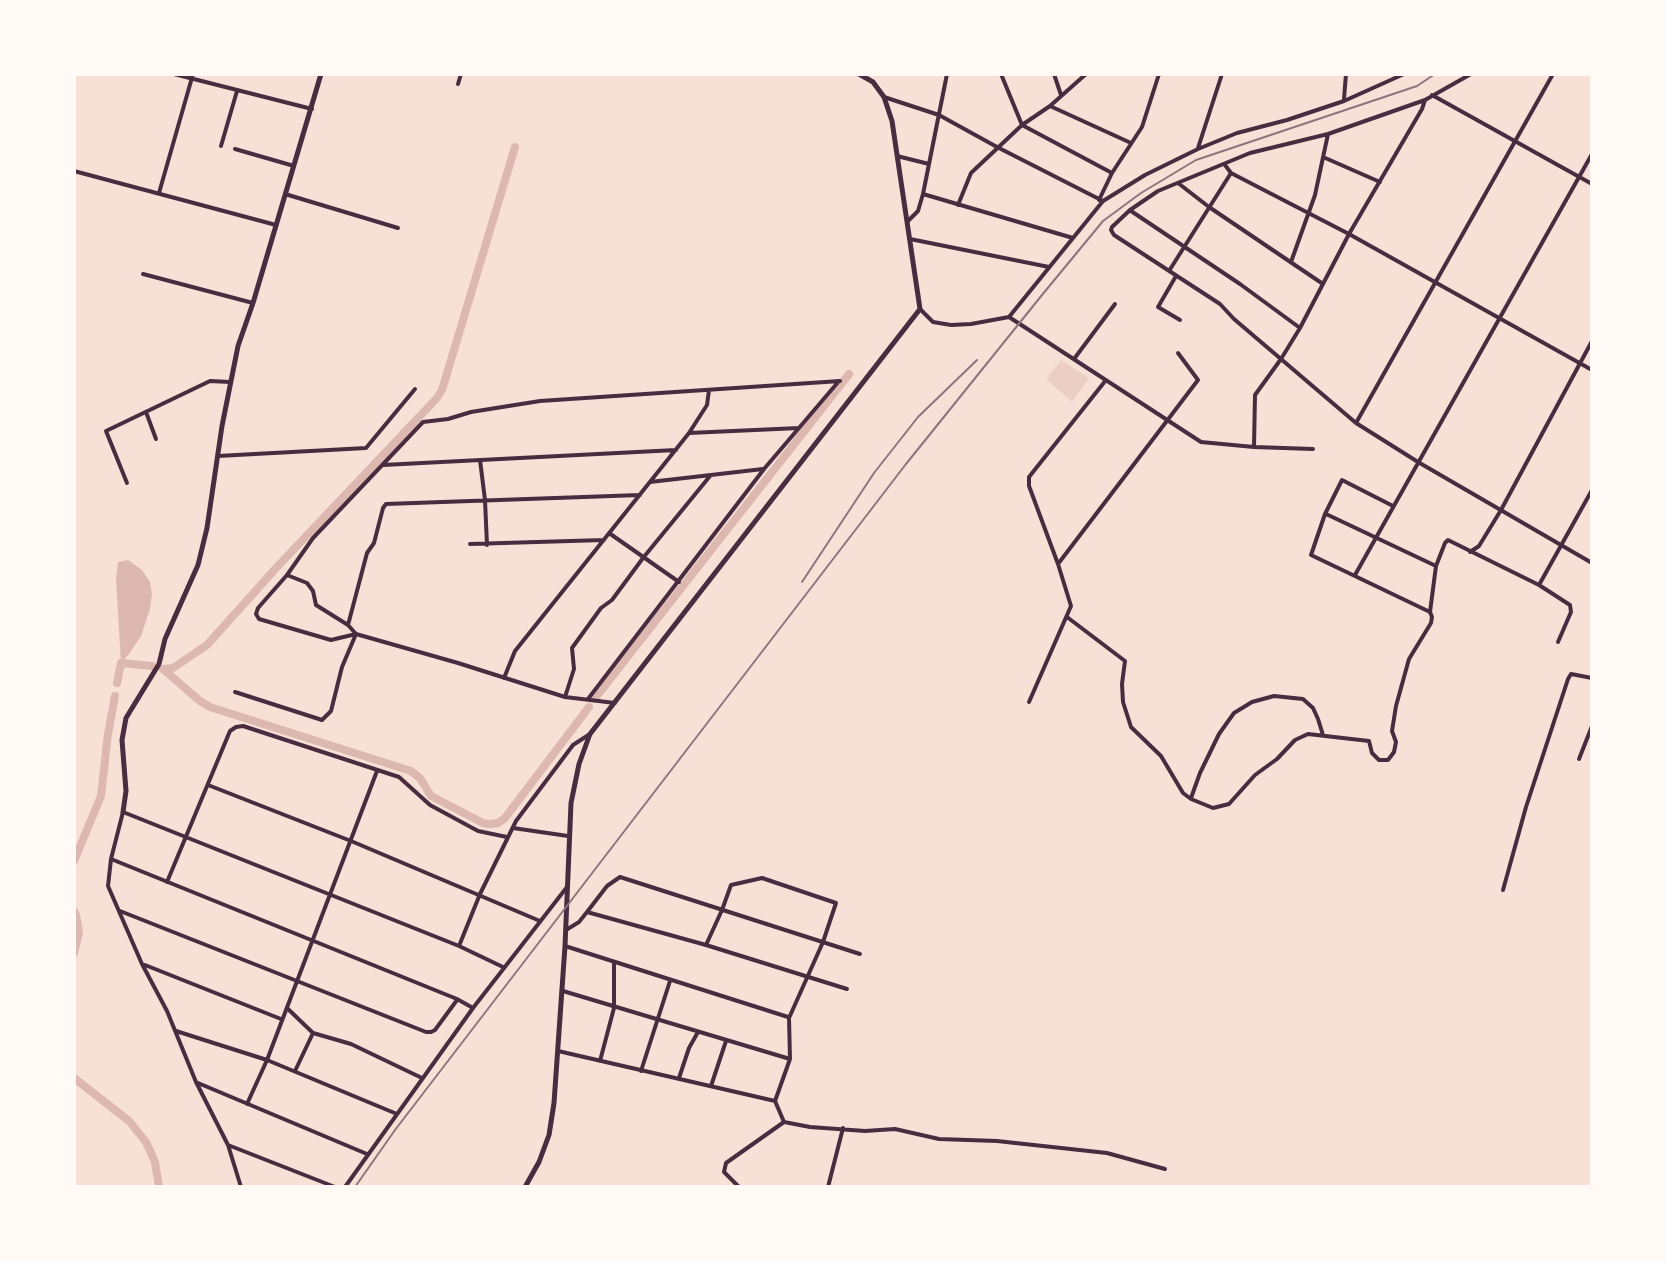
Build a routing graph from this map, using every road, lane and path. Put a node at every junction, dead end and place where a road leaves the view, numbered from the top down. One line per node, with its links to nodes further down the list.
1 (174, 74): 15 (street)
2 (321, 74): 24 (street)
3 (461, 74): 16 (street)
4 (859, 74): 20 (street)
5 (947, 74): 25 (street)
6 (1001, 74): 26 (street)
7 (1054, 74): 18 (street)
8 (1086, 74): 18 (street)
9 (1159, 74): 29 (street)
10 (1222, 74): 33 (street)
11 (1346, 74): 22 (street)
12 (1404, 74): 22 (street)
13 (1471, 74): 19 (street)
14 (1553, 74): 28 (street)
15 (193, 76): 17 (street); 47 (street)
16 (458, 84)
17 (237, 91): 24 (street); 30 (street)
18 (1061, 95): 23 (street)
19 (1432, 95): 21 (street); 28 (street)
20 (884, 97): 25 (street); 35 (street)
21 (1425, 100): 27 (street); 44 (street)
22 (1344, 101): 33 (street)
23 (1050, 106): 26 (street); 29 (street)
24 (312, 109): 39 (street)
25 (939, 115): 31 (street); 37 (street)
26 (1022, 125): 31 (street); 41 (street)
27 (1328, 134): 36 (street); 38 (street)
28 (1515, 141): 43 (street); 67 (street)
29 (1131, 143): 41 (street)
30 (221, 146)
31 (997, 147): 50 (street); 51 (street)
32 (235, 149): 39 (street)
33 (1198, 149): 50 (street)
34 (1592, 154): 43 (street)
35 (897, 156): 37 (street); 55 (street)
36 (1322, 157): 44 (street); 54 (street)
37 (929, 164): 49 (street)
38 (1224, 164): 42 (street); 45 (street)
39 (294, 166): 48 (street)
40 (74, 171): 47 (street)
41 (1112, 173): 50 (street)
42 (1231, 173): 52 (street); 54 (street)
43 (1579, 177): 46 (street); 73 (street)
44 (1380, 182): 58 (street)
45 (1178, 183): 52 (street); 53 (street)
46 (1592, 184)
47 (159, 193): 56 (street)
48 (285, 194): 56 (street); 57 (street)
49 (923, 194): 51 (street); 55 (street)
50 (1101, 200): 59 (street)
51 (958, 205): 59 (street)
52 (1209, 207): 61 (street); 62 (street)
53 (1130, 210): 61 (street); 64 (street)
54 (1309, 214): 58 (street); 62 (street)
55 (907, 222): 60 (street)
56 (276, 225): 69 (street)
57 (398, 228)
58 (1349, 234): 67 (street); 68 (street)
59 (1073, 238): 63 (street)
60 (910, 239): 63 (street); 71 (street)
61 (1184, 247): 64 (street); 75 (street)
62 (1291, 262): 68 (street)
63 (1049, 267): 72 (street)
64 (1169, 271): 66 (street)
65 (143, 274): 69 (street)
66 (1176, 276): 74 (street); 79 (street)
67 (1436, 282): 73 (street); 88 (street)
68 (1323, 284): 75 (street)
69 (253, 303): 83 (street)
70 (1115, 304): 78 (street)
71 (920, 309): 72 (street); 135 (street)
72 (1009, 317): 78 (street)
73 (1500, 318): 80 (street); 97 (street)
74 (1180, 320)
75 (1300, 328): 79 (street)
76 (1592, 341): 80 (street)
77 (1178, 353): 87 (street)
78 (1074, 359): 82 (street)
79 (1281, 359): 88 (street); 92 (street)
80 (1580, 363): 81 (street); 107 (street)
81 (1592, 370)
82 (1106, 380): 87 (street); 118 (street)
83 (230, 382): 86 (street); 95 (street)
84 (415, 389): 95 (street)
85 (709, 390): 89 (street); 90 (street); 98 (street)
86 (146, 412): 91 (street); 102 (street)
87 (1168, 419): 92 (street); 118 (street)
88 (1356, 423): 97 (street)
89 (799, 428): 90 (street); 99 (street)
90 (689, 433): 94 (street)
91 (156, 439)
92 (1254, 447): 93 (street)
93 (1313, 449)
94 (676, 450): 96 (street); 101 (street)
95 (218, 456): 143 (street)
96 (480, 460): 98 (street); 105 (street)
97 (1418, 462): 106 (street); 107 (street)
98 (383, 465): 120 (street)
99 (764, 469): 100 (street); 122 (street)
100 (710, 476): 101 (street); 116 (street)
101 (650, 482): 104 (street)
102 (127, 483)
103 (1592, 490): 113 (street)
104 (640, 495): 105 (street); 109 (street)
105 (485, 500): 114 (street); 126 (street)
106 (1393, 507): 108 (street); 110 (street)
107 (1501, 510): 113 (street); 115 (street)
108 (1325, 514): 110 (street); 121 (street)
109 (609, 533): 111 (street); 116 (street)
110 (1376, 538): 119 (street); 121 (street)
111 (604, 540): 114 (street); 130 (street)
112 (470, 544): 114 (street)
113 (1562, 544): 117 (street); 123 (street)
114 (487, 545)
115 (1470, 552): 119 (street); 123 (street)
116 (643, 558): 122 (street); 132 (street)
117 (1592, 563)
118 (1058, 564): 125 (street)
119 (1436, 566): 124 (street)
120 (287, 575): 126 (street); 127 (street)
121 (1355, 575): 124 (street)
122 (679, 582): 133 (street)
123 (1539, 585): 128 (street)
124 (1430, 612): 138 (street)
125 (1067, 617): 134 (street); 142 (street)
126 (348, 625): 127 (street)
127 (356, 634): 130 (street); 131 (street)
128 (1558, 642)
129 (1592, 677): 152 (street)
130 (504, 678): 132 (street)
131 (235, 692)
132 (565, 697): 133 (street)
133 (588, 699): 135 (street)
134 (1029, 702)
135 (615, 703): 137 (street)
136 (1592, 726): 139 (street)
137 (590, 734): 144 (street); 145 (street)
138 (1323, 735): 142 (street); 142 (street)
139 (1579, 759)
140 (377, 771): 141 (street); 146 (street); 148 (street)
141 (208, 785): 147 (street); 148 (street)
142 (1191, 799)
143 (123, 812): 147 (street); 149 (street)
144 (513, 828): 145 (street); 146 (street)
145 (568, 836): 151 (street)
146 (507, 837): 154 (street)
147 (186, 838): 150 (street); 153 (street)
148 (351, 841): 153 (street); 154 (street)
149 (111, 859): 150 (street); 155 (street)
150 (167, 882): 160 (street)
151 (567, 887): 158 (street); 159 (street)
152 (1503, 890)
153 (330, 894): 160 (street); 163 (street)
154 (480, 894): 158 (street); 163 (street)
155 (118, 910): 167 (street); 171 (street)
156 (722, 910): 157 (street); 161 (street); 161 (street); 162 (street)
157 (587, 912): 159 (street); 162 (street)
158 (540, 921): 168 (street)
159 (566, 930): 164 (street)
160 (313, 940): 171 (street); 174 (street)
161 (823, 942): 165 (street); 169 (street)
162 (706, 945): 169 (street)
163 (459, 946): 168 (street)
164 (565, 946): 166 (street); 173 (street)
165 (860, 954)
166 (614, 962): 170 (street); 177 (street)
167 (142, 964): 179 (street); 181 (street)
168 (503, 967): 176 (street)
169 (809, 977): 172 (street); 178 (street)
170 (671, 980): 178 (street); 180 (street)
171 (297, 982): 174 (street); 175 (street)
172 (847, 989)
173 (562, 991): 177 (street); 185 (street)
174 (457, 999): 176 (street)
175 (287, 1008): 179 (street); 183 (street)
176 (473, 1008): 191 (street)
177 (614, 1008): 180 (street); 188 (street)
178 (789, 1018): 186 (street)
179 (282, 1020): 187 (street)
180 (658, 1021): 182 (street); 189 (street)
181 (176, 1031): 187 (street); 193 (street)
182 (698, 1032): 184 (street); 192 (street)
183 (313, 1033): 190 (street); 191 (street)
184 (726, 1041): 186 (street); 194 (street)
185 (558, 1051): 188 (street); 206 (street)
186 (790, 1059): 195 (street)
187 (267, 1060): 190 (street); 196 (street)
188 (600, 1061): 189 (street)
189 (641, 1071): 192 (street)
190 (295, 1072): 197 (street)
191 (422, 1078): 197 (street)
192 (679, 1079): 194 (street)
193 (196, 1082): 196 (street); 200 (street)
194 (711, 1086): 195 (street)
195 (775, 1101): 198 (street)
196 (247, 1104): 201 (street)
197 (397, 1114): 201 (street)
198 (784, 1122): 199 (street); 207 (street)
199 (843, 1128): 202 (street); 208 (street)
200 (228, 1145): 203 (street); 204 (street)
201 (367, 1154): 205 (street)
202 (1165, 1169)
203 (241, 1187)
204 (335, 1187)
205 (345, 1187)
206 (525, 1187)
207 (739, 1187)
208 (828, 1187)

